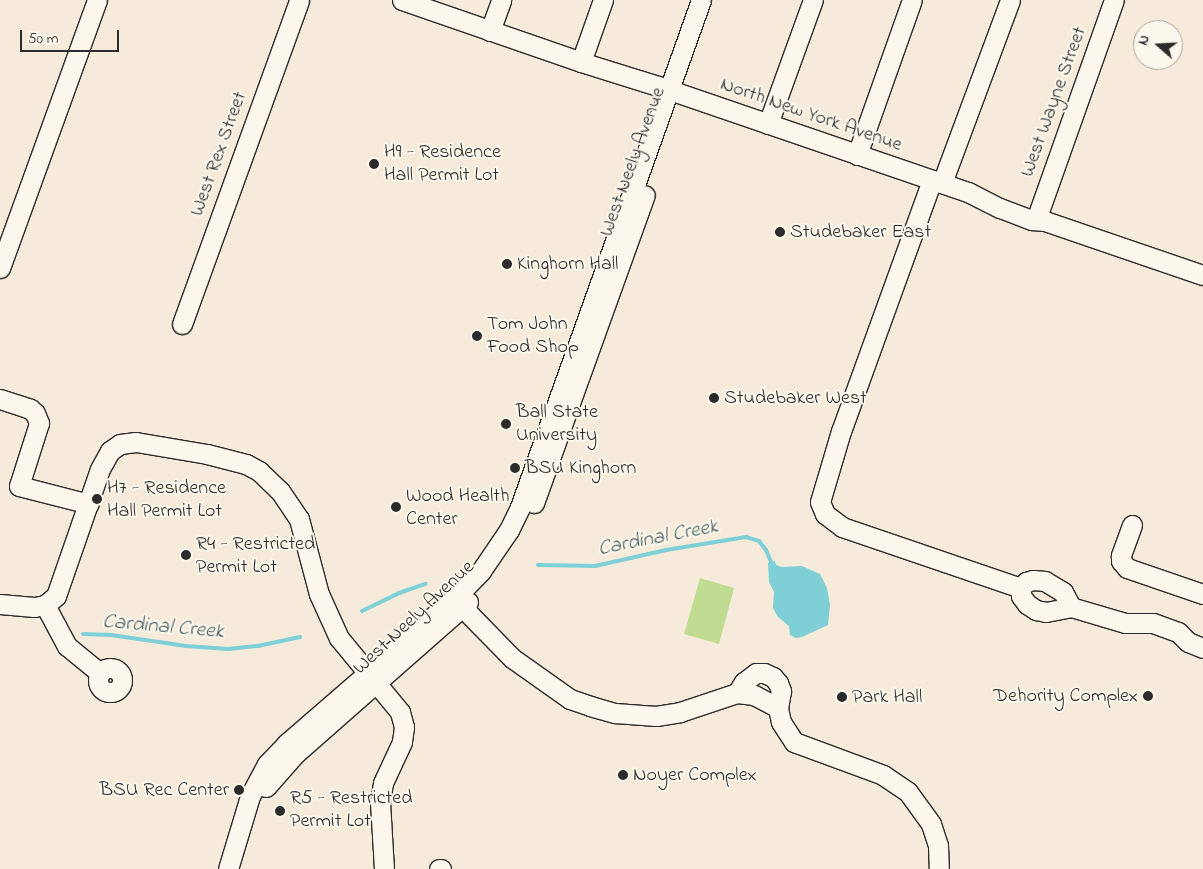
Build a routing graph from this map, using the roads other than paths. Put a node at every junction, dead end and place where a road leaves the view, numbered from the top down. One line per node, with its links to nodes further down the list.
1 (97, 0): 19 (street)
2 (299, 0): 21 (street, West Rex Street)
3 (402, 0): 12 (street, North New York Avenue)
4 (501, 0): 12 (street)
5 (603, 0): 13 (street)
6 (701, 0): 14 (street, West Neely Avenue)
7 (714, 0): 14 (street, West Neely Avenue)
8 (812, 0): 15 (street)
9 (912, 0): 16 (street)
10 (1010, 0): 17 (street)
11 (1114, 0): 18 (street, West Wayne Street)
12 (490, 31): 13 (street, North New York Avenue)
13 (580, 62): 14 (street, North New York Avenue)
14 (675, 92): 15 (street, North New York Avenue); 27 (street, West Neely Avenue)
15 (768, 124): 16 (street, North New York Avenue)
16 (857, 155): 17 (street, North New York Avenue)
17 (937, 182): 18 (street, North New York Avenue); 25 (street)
18 (1036, 220): 20 (street, North New York Avenue)
19 (0, 268)
20 (1203, 275)
21 (182, 324)
22 (0, 399): 23 (street)
23 (89, 504): 29 (street); 33 (street)
24 (1132, 526): 26 (street)
25 (1021, 588): 30 (street); 30 (street)
26 (1203, 594)
27 (459, 602): 33 (street, West Neely Avenue); 36 (street)
28 (0, 604): 29 (street)
29 (45, 605): 32 (street)
30 (1072, 607): 31 (street)
31 (1203, 648)
32 (100, 673)
33 (372, 678): 34 (street, West Neely Avenue); 35 (street)
34 (228, 869)
35 (384, 869)
36 (939, 869)

